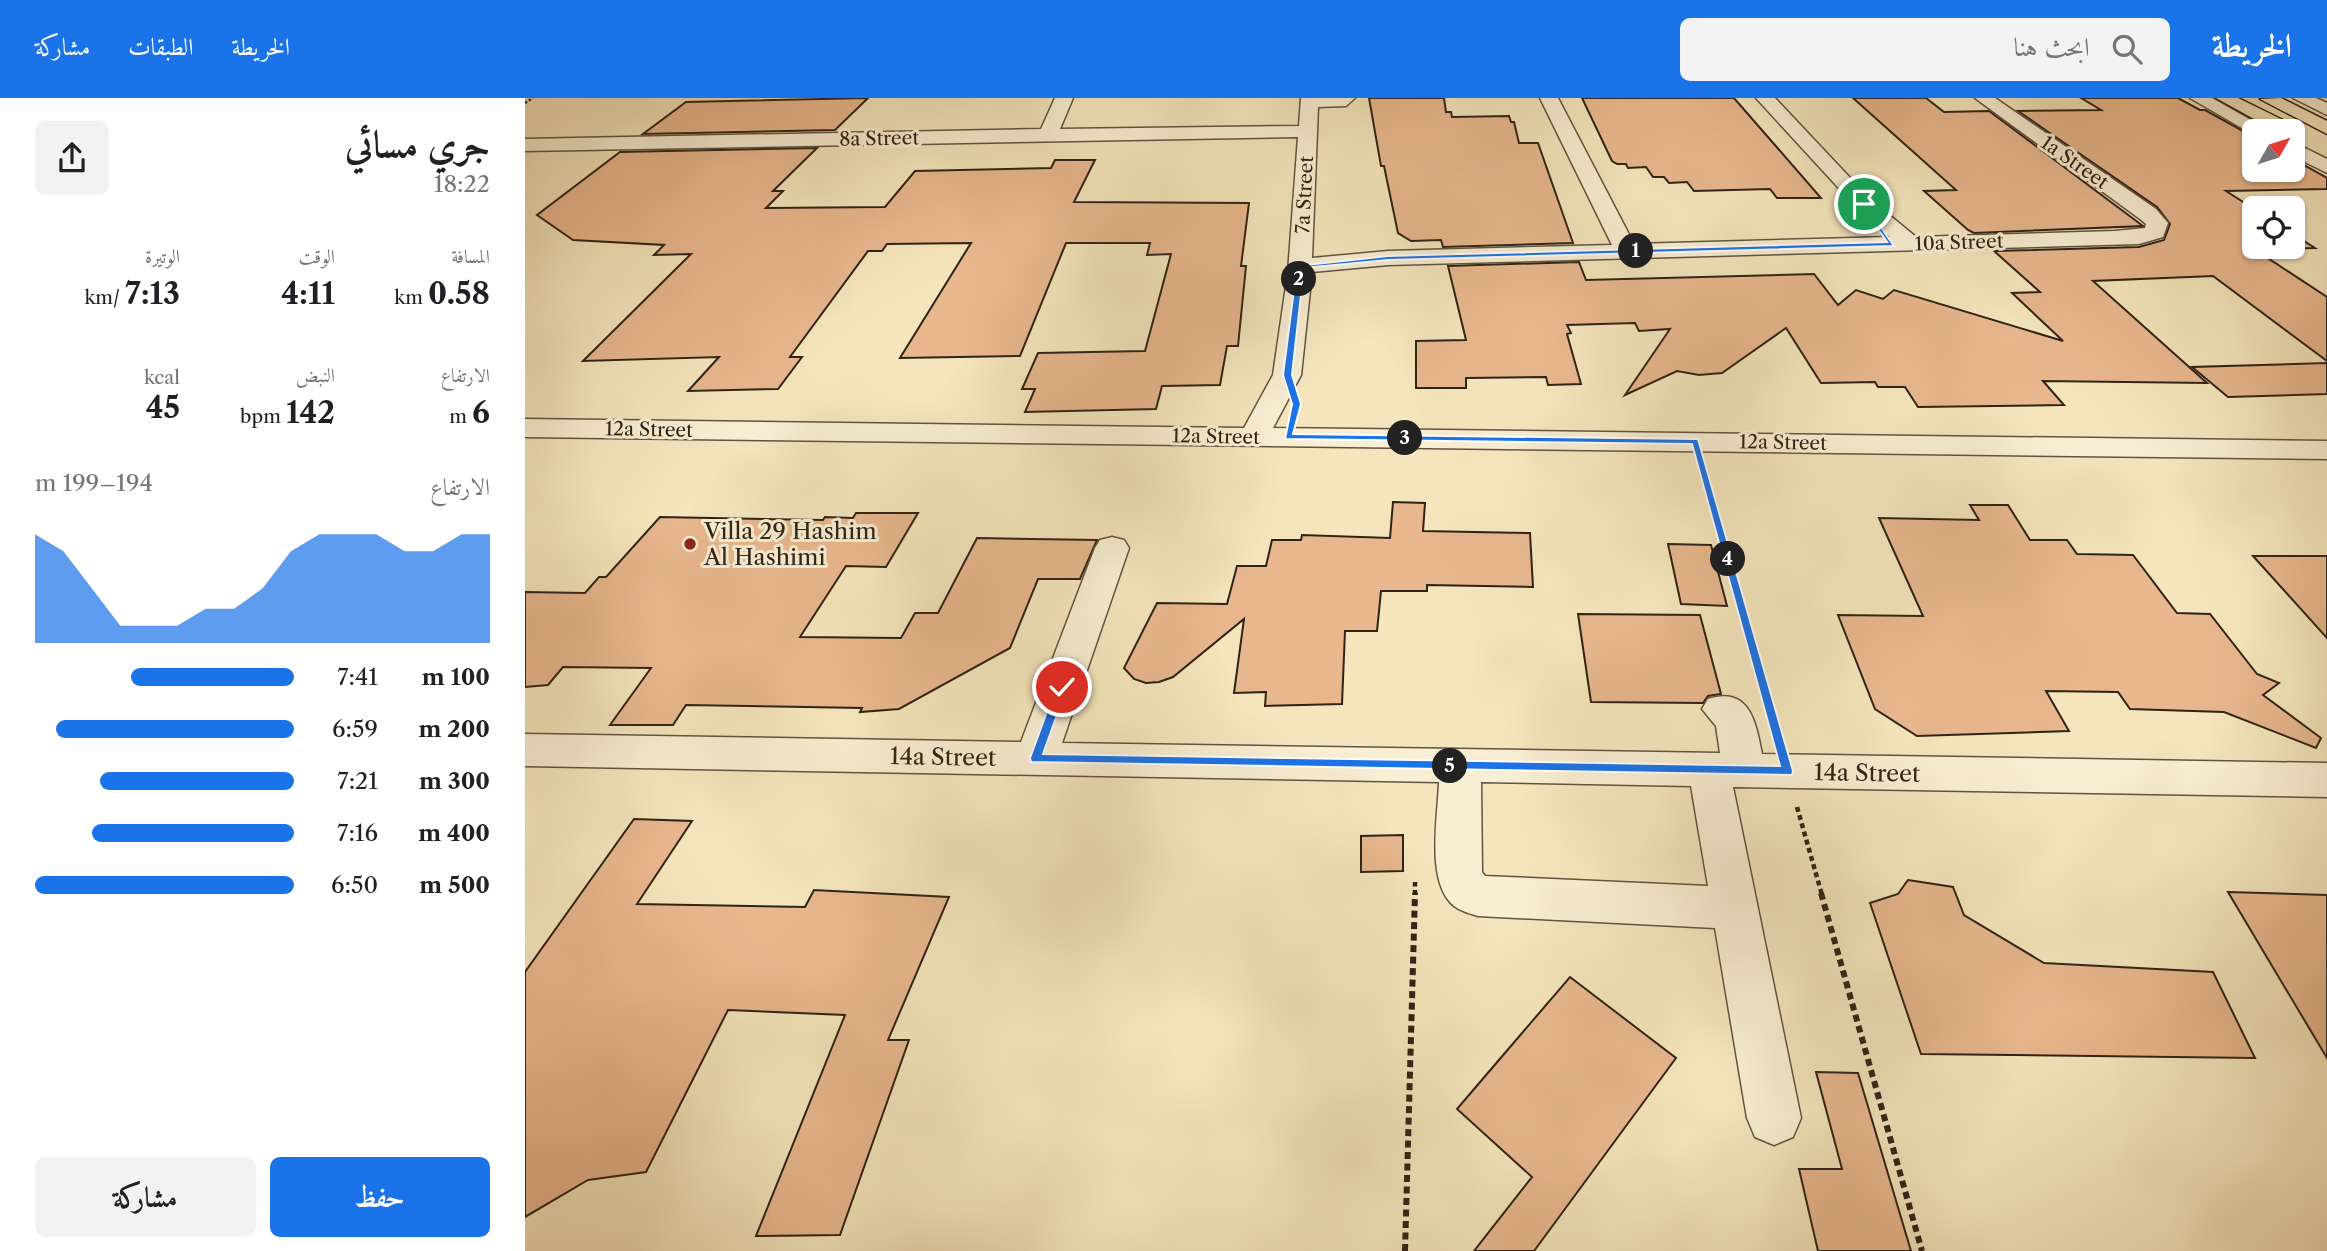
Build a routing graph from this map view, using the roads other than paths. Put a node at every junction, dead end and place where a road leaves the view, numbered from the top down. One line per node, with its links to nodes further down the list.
1 (1346, 98): 12 (street, 8a Street)
2 (1549, 98): 26 (street)
3 (1765, 98): 28 (street)
4 (1984, 98): 27 (street, 1a Street)
5 (2199, 98): 15 (street)
6 (2225, 98): 13 (main road)
7 (2267, 98): 16 (main road)
8 (2281, 98): 14 (main road)
9 (2302, 98): 11 (street)
10 (1060, 105): 17 (street); 18 (street)
11 (2327, 110)
12 (1309, 114): 18 (street, 8a Street); 31 (street, 7a Street)
13 (2266, 119)
14 (2327, 119)
15 (2242, 121)
16 (2327, 128)
17 (1027, 135): 18 (street, 8a Street); 19 (street, 8a Street)
18 (1048, 135)
19 (971, 136): 21 (street, 8a Street); 23 (street)
20 (2305, 139): 22 (main road)
21 (525, 145)
22 (2327, 150)
23 (1084, 153)
24 (2305, 155): 25 (street)
25 (2327, 167)
26 (1605, 213): 29 (street); 30 (street)
27 (2155, 232): 28 (street, 10a Street)
28 (1901, 244): 29 (street, 10a Street)
29 (1627, 251): 30 (street, 10a Street)
30 (1602, 252): 31 (street, 10a Street)
31 (1301, 259): 32 (street, 7a Street)
32 (1287, 375): 34 (street, 7a Street); 35 (street, 7a Street)
33 (525, 428): 34 (street, 12a Street)
34 (1254, 437): 35 (street, 12a Street)
35 (1288, 437): 36 (street, 12a Street)
36 (2327, 450)
37 (1112, 548): 40 (street)
38 (1722, 709): 42 (street)
39 (525, 750): 40 (street, 14a Street)
40 (1036, 758): 41 (street, 14a Street)
41 (1460, 766): 42 (street, 14a Street); 44 (street)
42 (1727, 770): 43 (street, 14a Street); 44 (street)
43 (2327, 780)
44 (1735, 908): 45 (street)
45 (1775, 1118)

